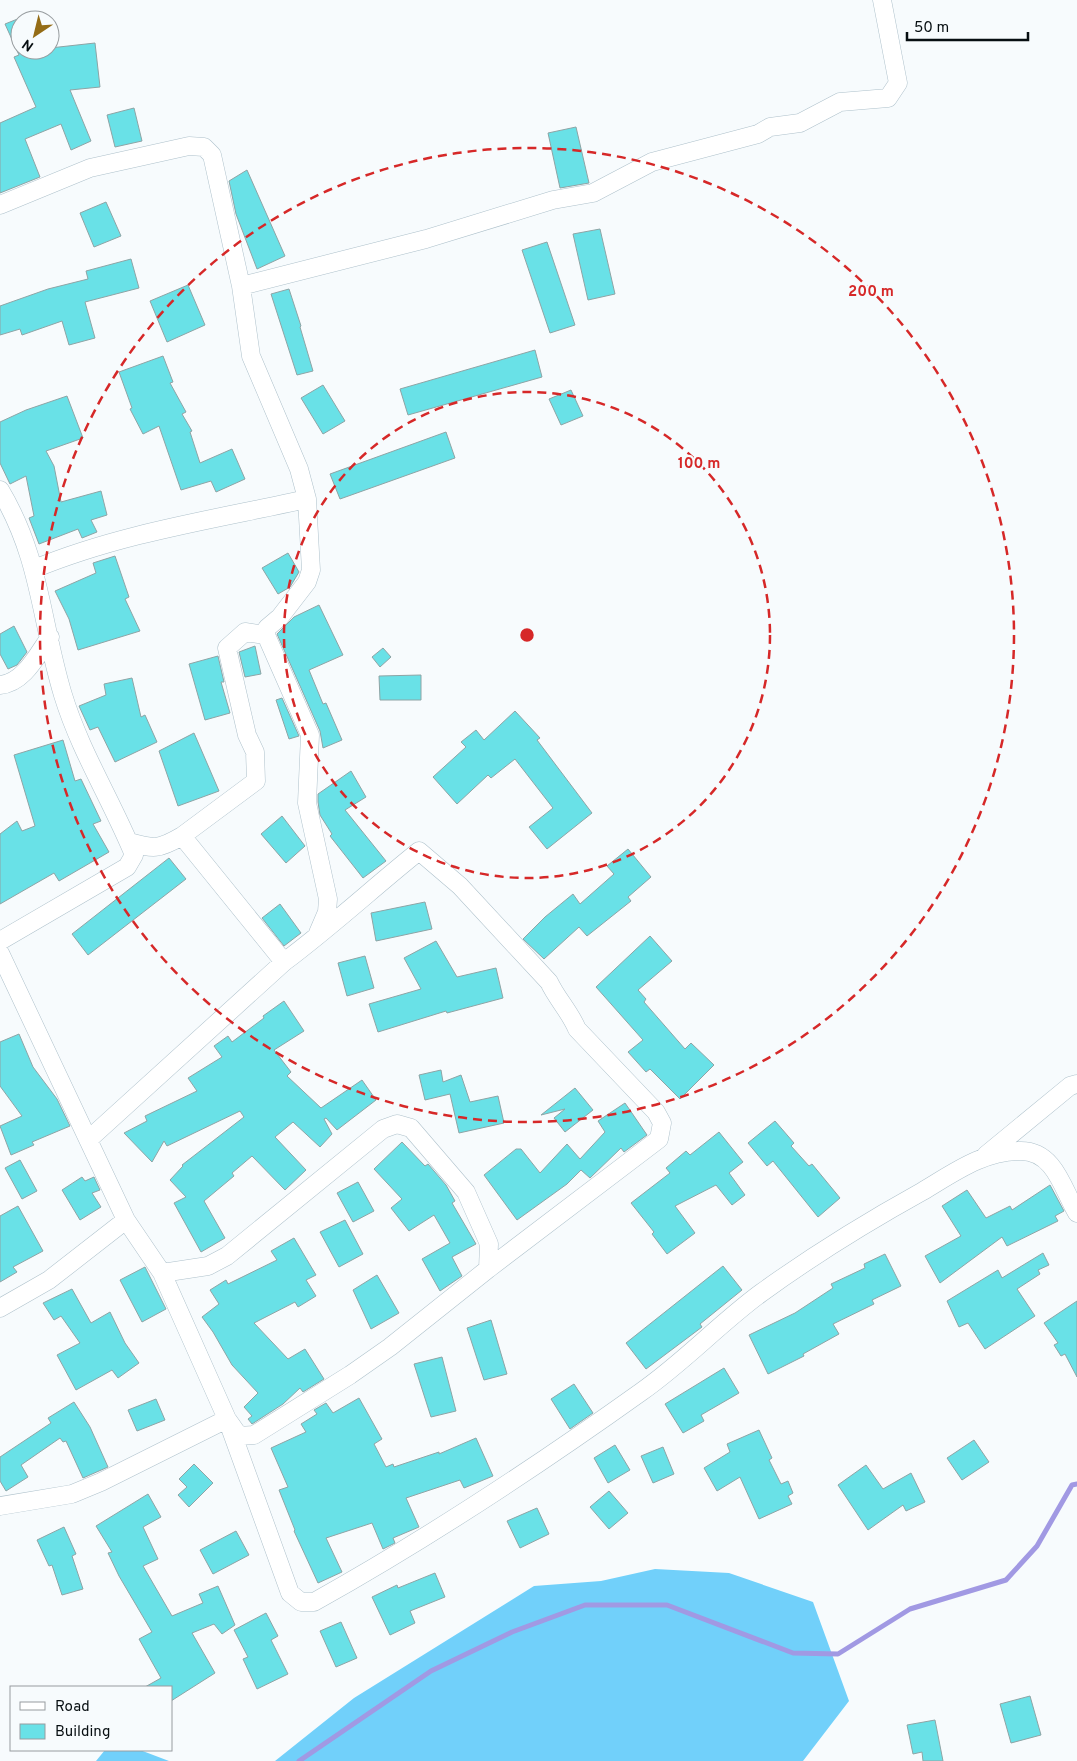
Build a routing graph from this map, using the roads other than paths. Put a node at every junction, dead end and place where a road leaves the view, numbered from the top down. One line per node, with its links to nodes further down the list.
1 (882, 0): 3 (street)
2 (0, 205): 3 (street)
3 (241, 286): 5 (street)
4 (0, 490): 6 (street)
5 (307, 499): 6 (street); 7 (street)
6 (34, 569): 8 (street)
7 (266, 635): 10 (street); 12 (street)
8 (50, 637): 9 (street); 11 (street)
9 (0, 685)
10 (182, 836): 11 (street); 15 (street)
11 (129, 842): 13 (street)
12 (316, 938): 15 (street); 22 (street)
13 (0, 941)
14 (0, 953): 17 (street)
15 (284, 962): 17 (street)
16 (1077, 1084): 18 (street)
17 (88, 1140): 20 (street)
18 (986, 1155): 19 (street); 26 (street)
19 (1077, 1213)
20 (126, 1220): 24 (street); 25 (street)
21 (489, 1244): 22 (street); 23 (street); 24 (street)
22 (513, 1252): 23 (street)
23 (488, 1269): 26 (street)
24 (162, 1273): 26 (street)
25 (0, 1308)
26 (227, 1419): 27 (street)
27 (0, 1506)

